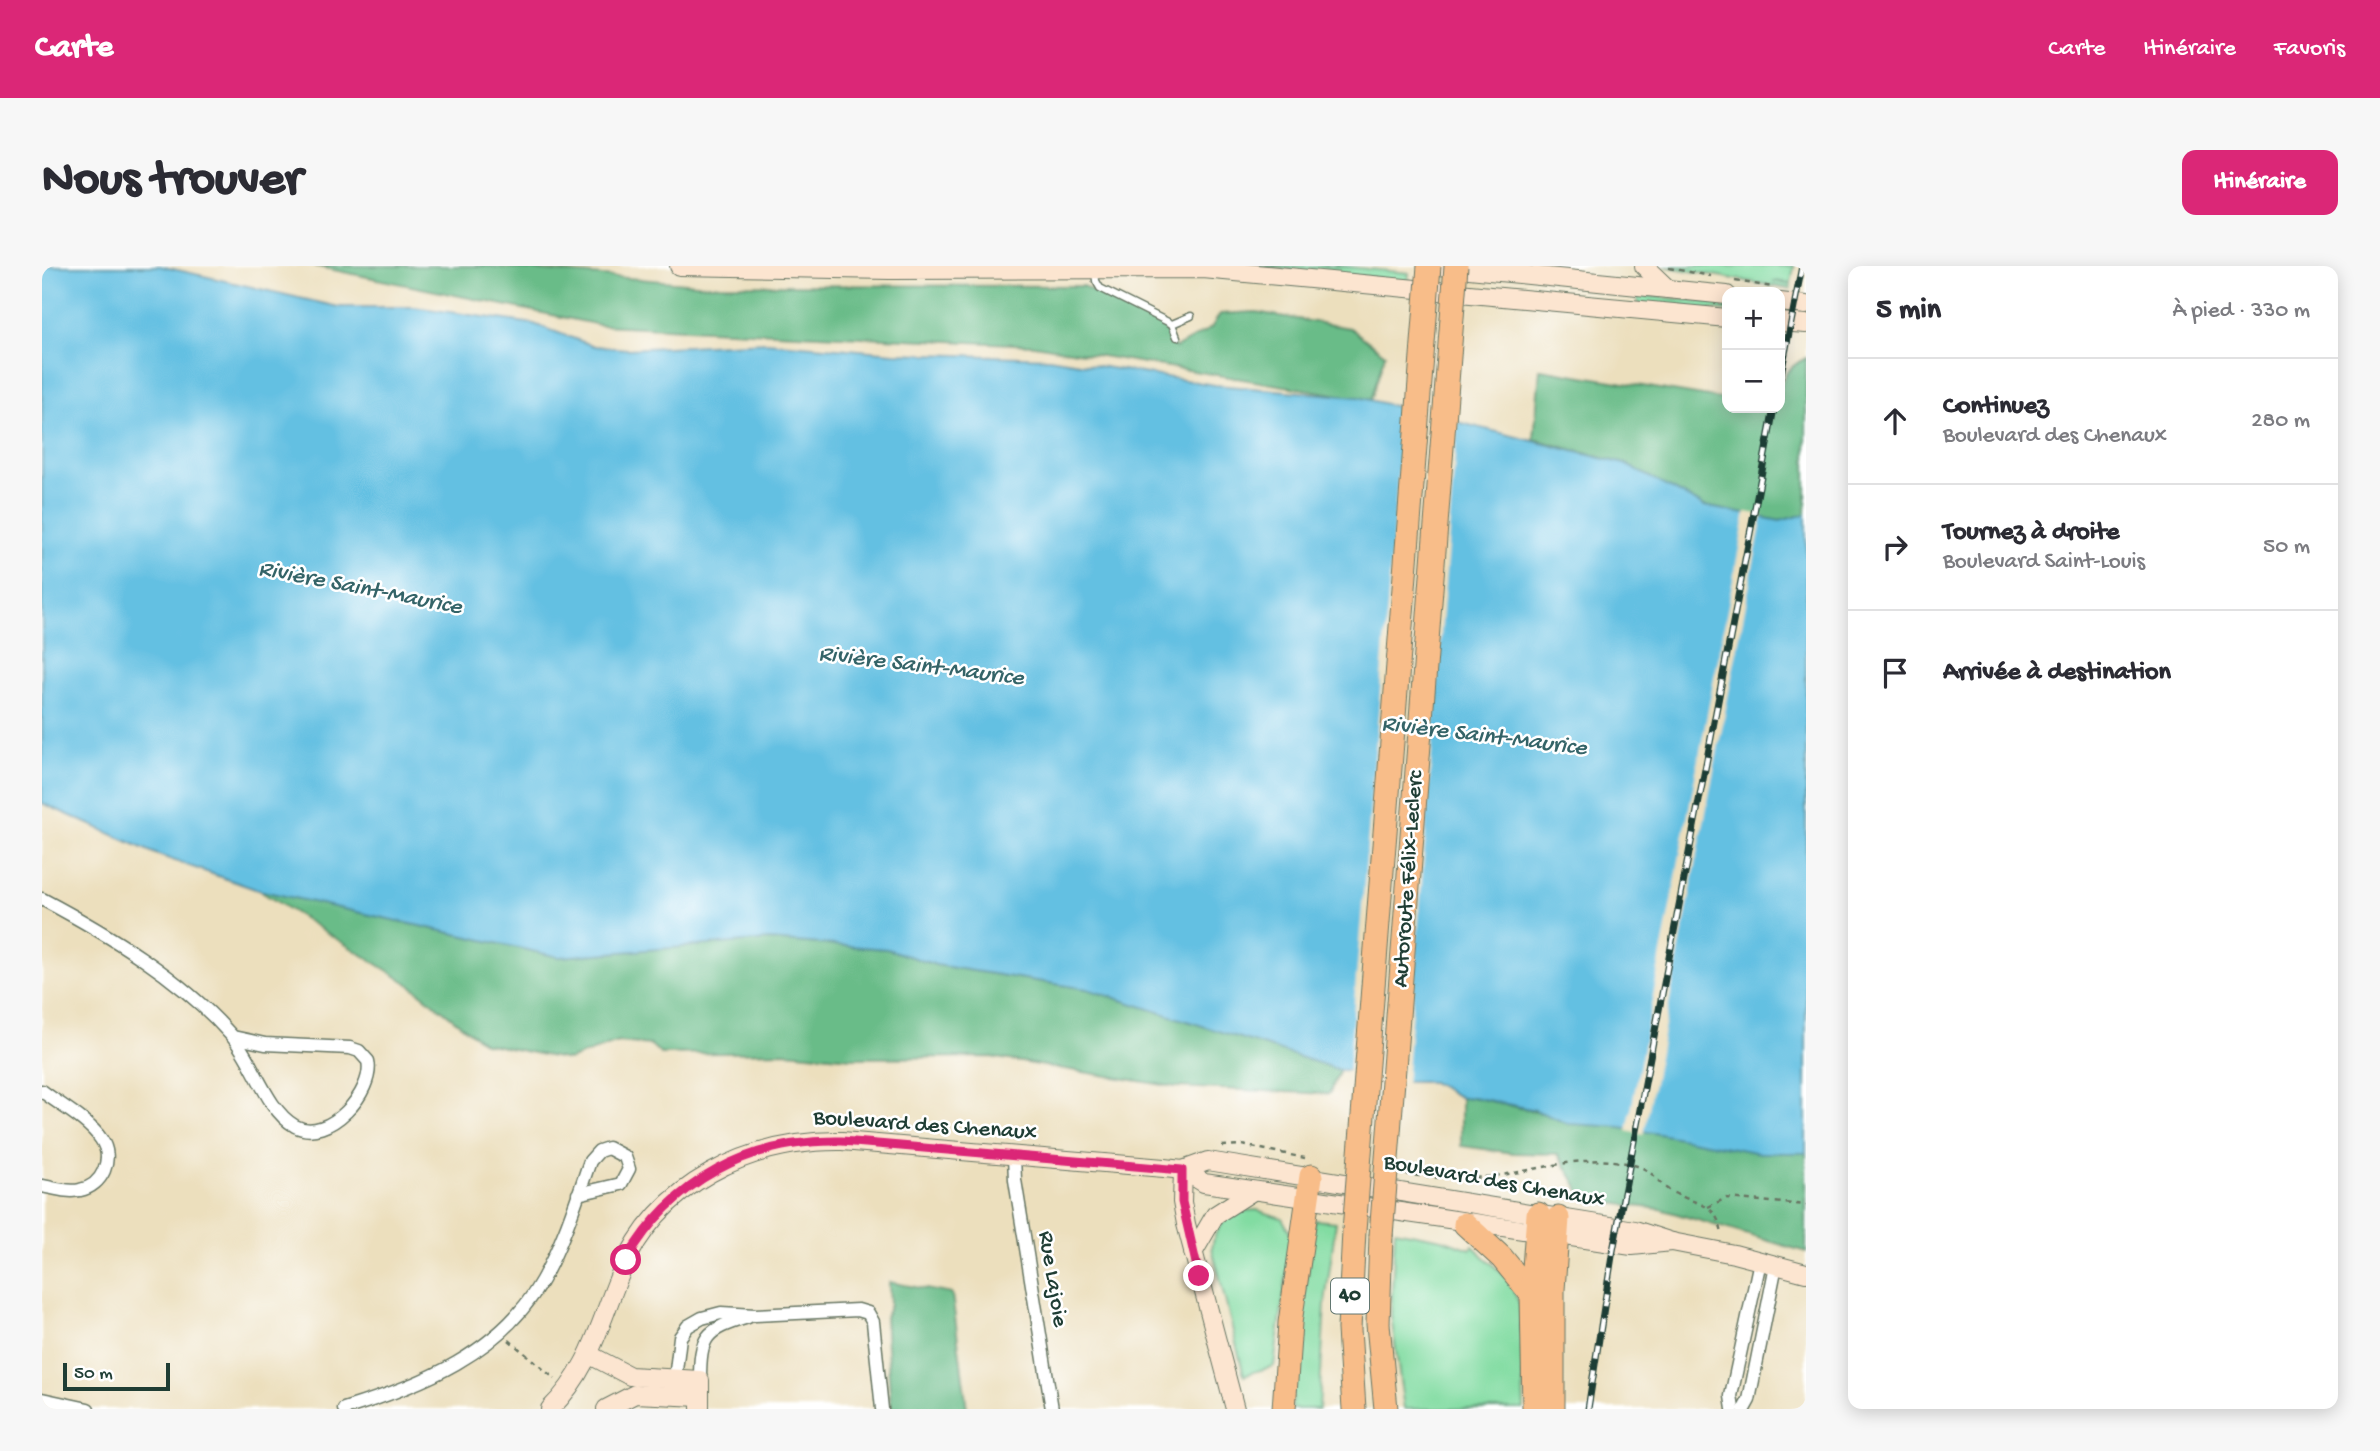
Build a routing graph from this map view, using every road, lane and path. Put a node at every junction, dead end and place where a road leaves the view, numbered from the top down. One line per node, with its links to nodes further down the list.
1 (680, 266): 6 (street)
2 (1429, 266): 45 (highway, Autoroute Félix-Leclerc / 40, bridge)
3 (1438, 266): 5 (street)
4 (1644, 266): 10 (street)
5 (1466, 267): 9 (street); 50 (highway, Autoroute Félix-Leclerc / 40, bridge)
6 (890, 268): 8 (street)
7 (1221, 268): 8 (street); 14 (street)
8 (1095, 270): 18 (lane)
9 (1605, 274): 10 (street); 14 (street)
10 (1668, 289): 11 (street)
11 (1722, 294)
12 (1785, 303): 13 (street)
13 (1806, 305)
14 (1603, 307): 16 (street)
15 (1191, 316): 18 (lane)
16 (1722, 318)
17 (1785, 322): 19 (street)
18 (1172, 324): 20 (lane)
19 (1806, 324)
20 (1177, 337)
21 (42, 899): 22 (street)
22 (233, 1037): 22 (street)
23 (42, 1091): 29 (street)
24 (1217, 1148): 26 (path)
25 (1014, 1156): 27 (street, Boulevard des Chenaux); 44 (street, Boulevard des Chenaux); 56 (street, Rue Lajoie)
26 (1311, 1168): 27 (street, Boulevard des Chenaux); 32 (highway); 36 (street, Boulevard des Chenaux)
27 (1182, 1170): 30 (street, Boulevard des Chenaux); 38 (street)
28 (1402, 1174): 34 (path, Boulevard des Chenaux)
29 (42, 1186)
30 (1253, 1191): 32 (street, Boulevard des Chenaux); 38 (street)
31 (578, 1194): 52 (street)
32 (1307, 1200): 35 (street, Boulevard des Chenaux); 58 (highway)
33 (1806, 1205): 34 (path)
34 (1708, 1207): 37 (path)
35 (1465, 1224): 36 (street, Boulevard des Chenaux); 41 (highway)
36 (1547, 1225): 39 (street, Boulevard des Chenaux); 41 (highway); 62 (highway)
37 (1720, 1233)
38 (1193, 1253): 57 (street)
39 (1768, 1263): 40 (street, Boulevard des Chenaux); 63 (street); 64 (street)
40 (1806, 1273)
41 (1532, 1295): 61 (highway)
42 (755, 1315): 47 (street); 48 (street); 55 (street)
43 (520, 1350): 46 (path)
44 (590, 1355): 47 (street); 53 (street, Boulevard des Chenaux)
45 (1349, 1360): 59 (highway); 60 (highway, Autoroute Félix-Leclerc / 40)
46 (553, 1376)
47 (675, 1395): 48 (street); 54 (street)
48 (700, 1395)
49 (42, 1399): 51 (street)
50 (1386, 1402)
51 (88, 1409)
52 (344, 1409)
53 (550, 1409)
54 (606, 1409)
55 (882, 1409)
56 (1052, 1409)
57 (1235, 1409)
58 (1284, 1409)
59 (1342, 1409)
60 (1354, 1409)
61 (1534, 1409)
62 (1553, 1409)
63 (1733, 1409)
64 (1744, 1409)

